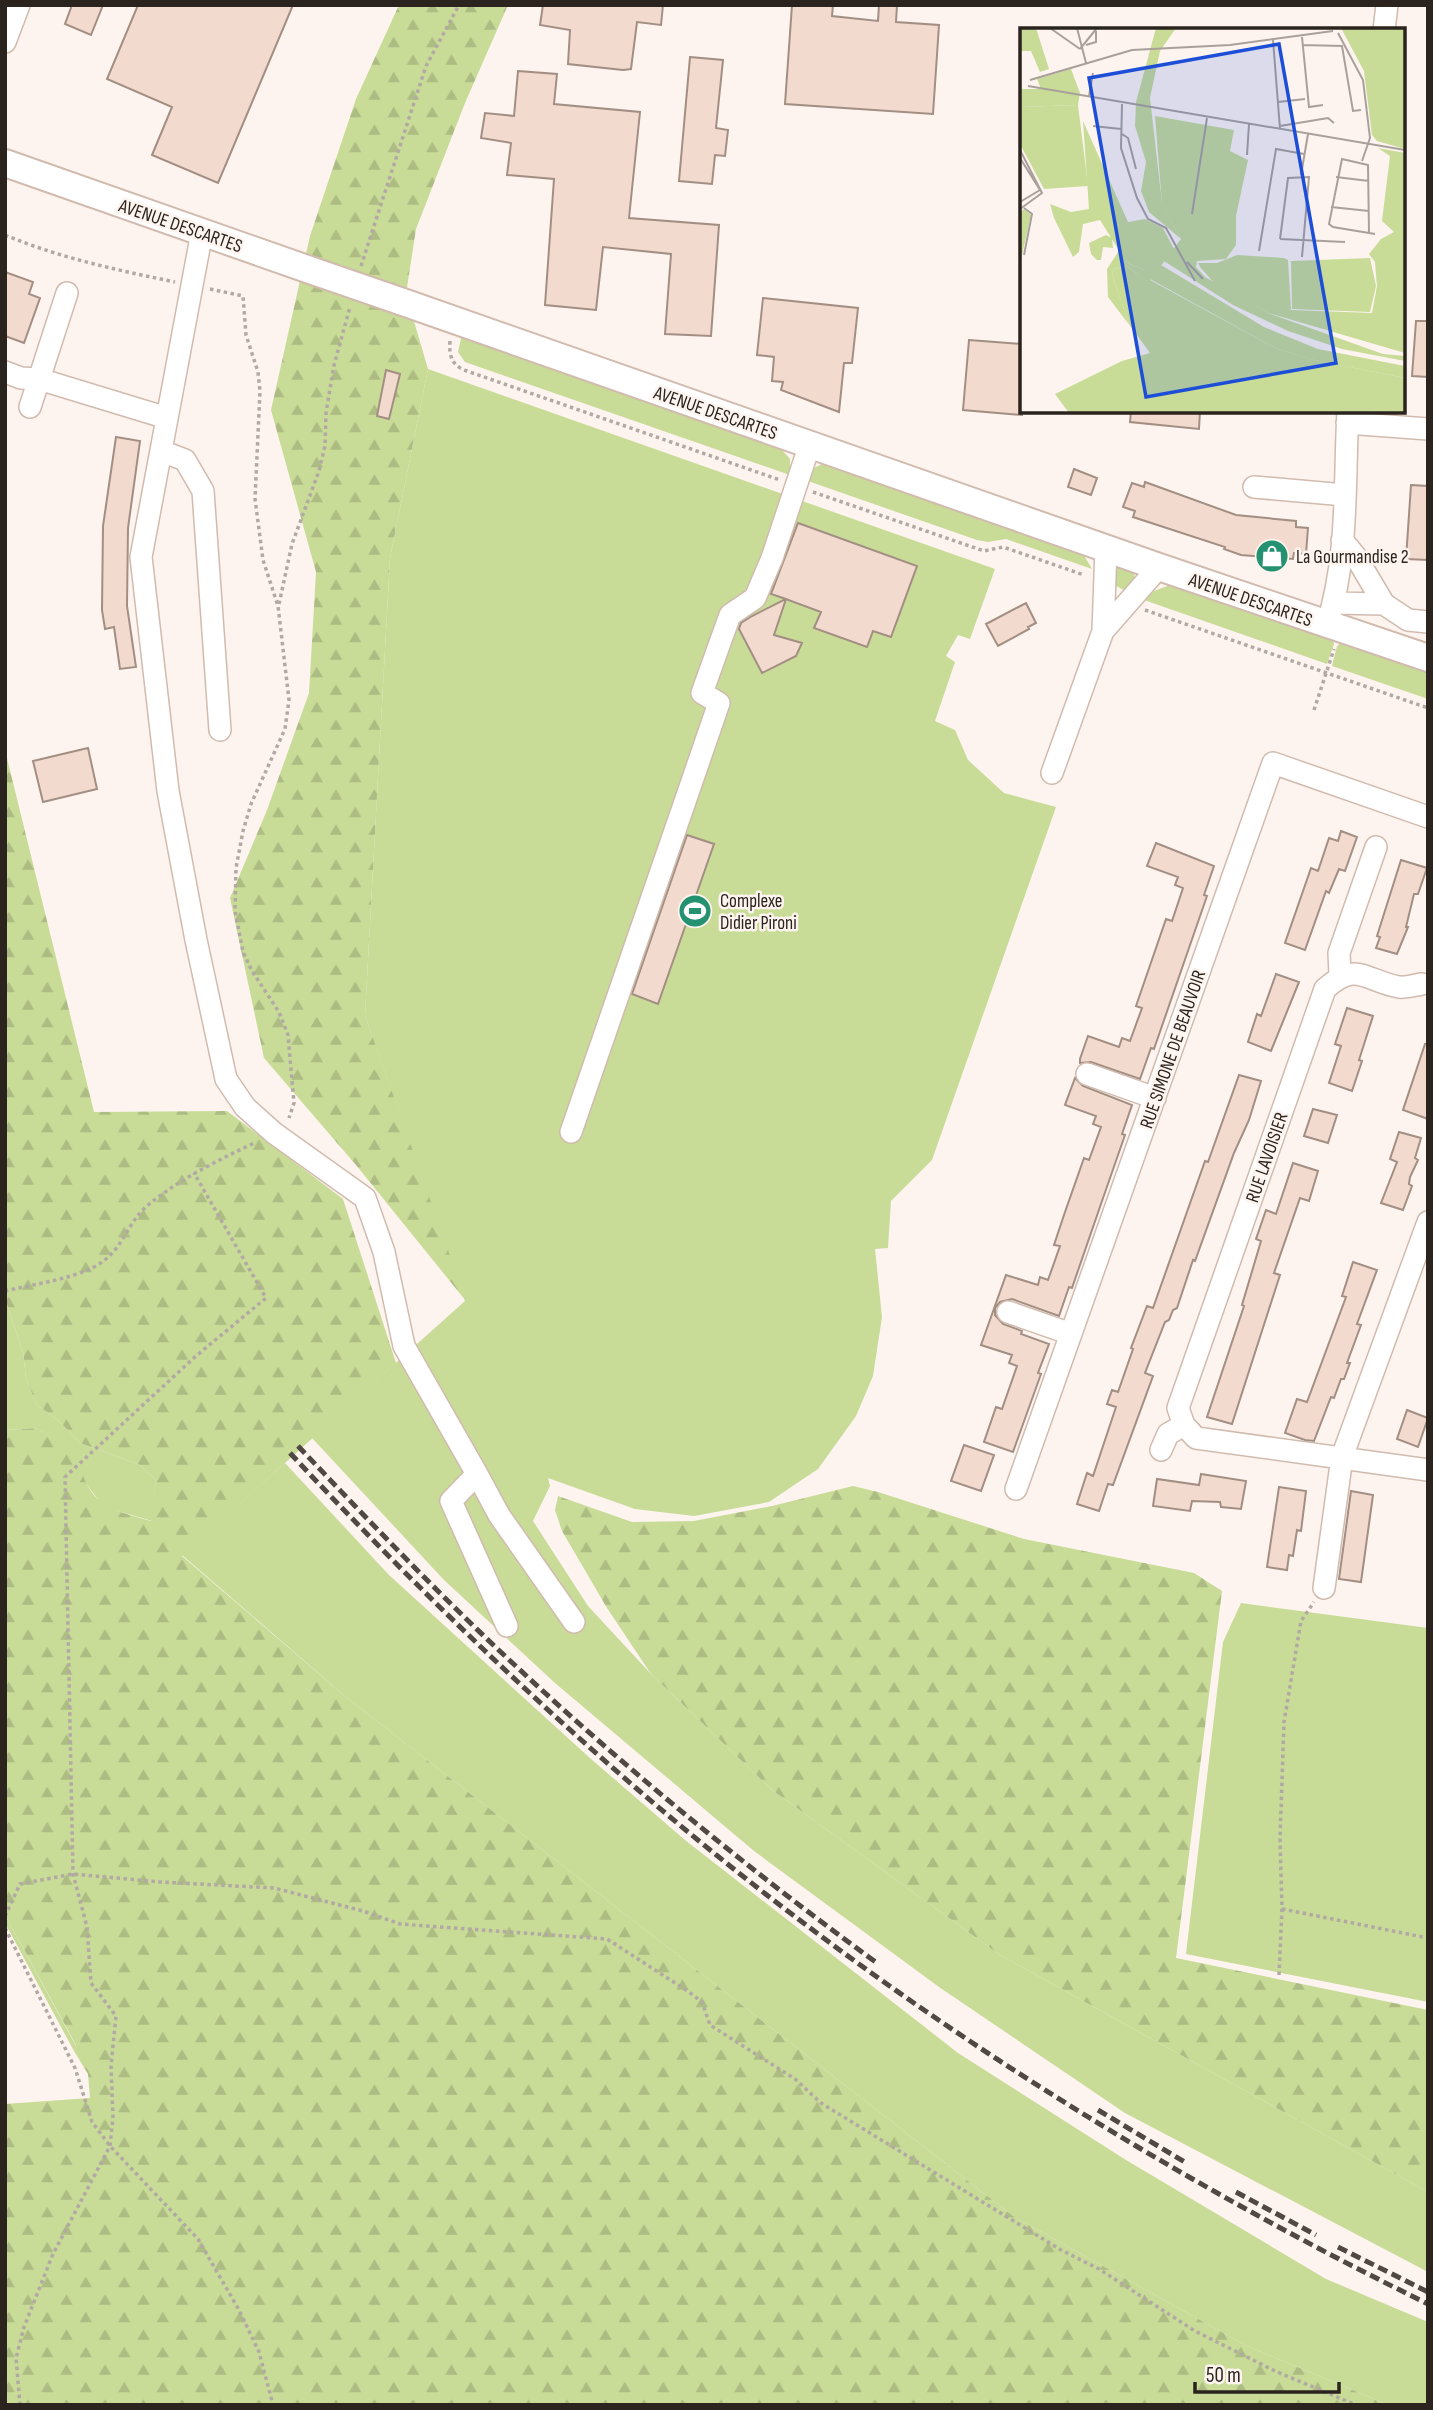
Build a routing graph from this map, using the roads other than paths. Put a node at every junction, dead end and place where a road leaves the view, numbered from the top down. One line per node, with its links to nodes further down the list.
1 (19, 5): 4 (street)
2 (1387, 5): 3 (street)
3 (1384, 28)
4 (5, 43)
5 (5, 163): 6 (main road, AVENUE DESCARTES)
6 (202, 232): 12 (street); 14 (main road, AVENUE DESCARTES, bridge)
7 (67, 293): 9 (street)
8 (5, 372): 9 (street)
9 (39, 379): 10 (street); 12 (street)
10 (30, 407)
11 (1347, 417): 13 (street); 17 (street)
12 (167, 418): 15 (street)
13 (1428, 429)
14 (810, 444): 19 (main road, AVENUE DESCARTES); 34 (street)
15 (161, 450): 26 (street); 42 (street)
16 (1254, 488): 17 (street)
17 (1345, 495): 18 (street)
18 (1342, 540): 21 (street); 22 (street)
19 (1106, 548): 20 (main road, AVENUE DESCARTES); 24 (street)
20 (1160, 567): 22 (main road, AVENUE DESCARTES); 24 (street)
21 (1384, 604): 22 (street); 23 (street)
22 (1331, 614): 25 (main road, AVENUE DESCARTES)
23 (1428, 622)
24 (1103, 631): 27 (street)
25 (1428, 658)
26 (220, 730)
27 (1052, 773)
28 (1428, 817): 33 (street, RUE SIMONE DE BEAUVOIR)
29 (1376, 847): 30 (street)
30 (1340, 975): 31 (street); 38 (street, RUE LAVOISIER)
31 (1426, 981)
32 (1087, 1074): 33 (street)
33 (1154, 1098): 37 (street, RUE SIMONE DE BEAUVOIR)
34 (571, 1132)
35 (1428, 1222): 40 (street)
36 (1008, 1311): 37 (street)
37 (1071, 1334): 43 (street, RUE SIMONE DE BEAUVOIR)
38 (1184, 1425): 39 (street); 40 (street)
39 (1161, 1450)
40 (1342, 1457): 41 (street); 44 (street)
41 (1428, 1470)
42 (477, 1474): 45 (street); 46 (street)
43 (1016, 1489)
44 (1324, 1588)
45 (574, 1622)
46 (507, 1626)

